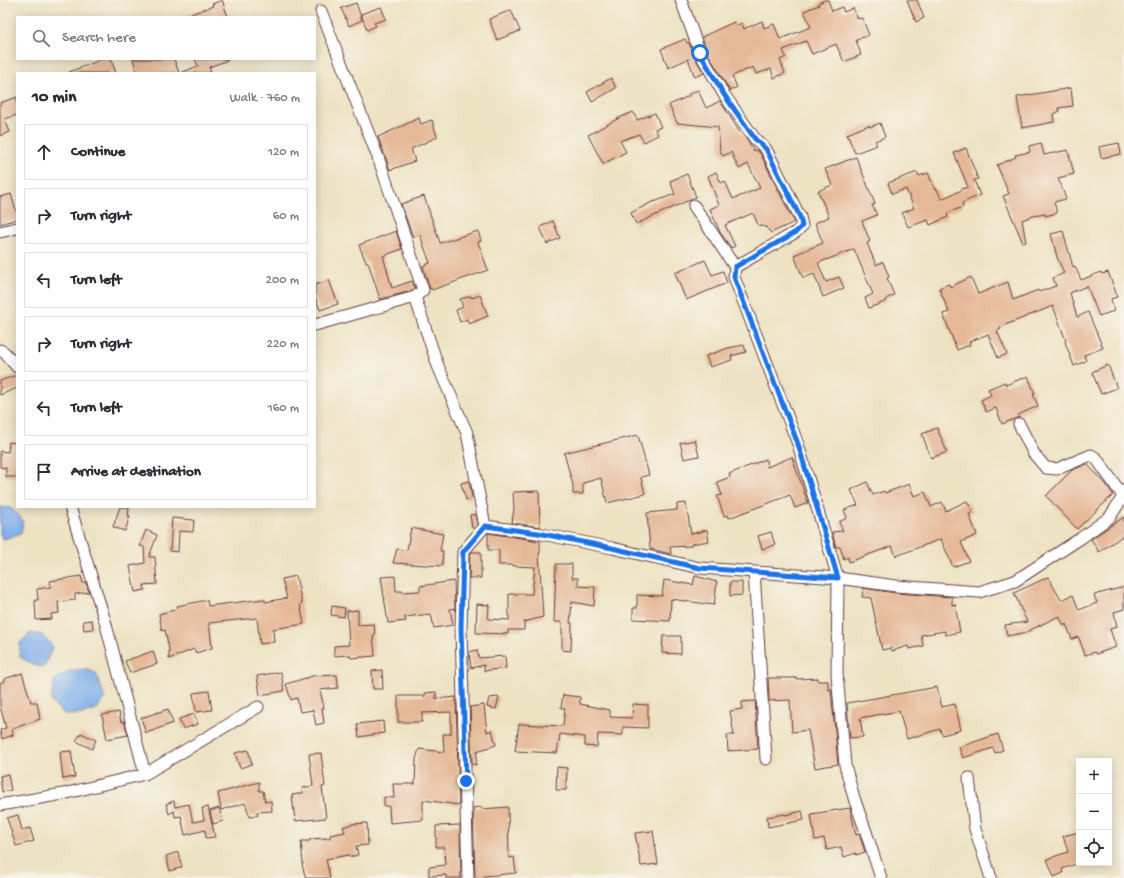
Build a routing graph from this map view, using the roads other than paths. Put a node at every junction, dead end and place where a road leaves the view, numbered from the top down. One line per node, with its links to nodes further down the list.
1 (682, 0): 6 (street)
2 (321, 11): 7 (street)
3 (694, 206): 6 (street)
4 (16, 228): 5 (street)
5 (0, 232)
6 (735, 267): 16 (street)
7 (415, 297): 8 (street); 14 (street)
8 (316, 325)
9 (0, 350): 10 (street)
10 (16, 366)
11 (1019, 424): 12 (street)
12 (1124, 495): 16 (street)
13 (70, 508): 19 (street)
14 (485, 526): 15 (street); 22 (street)
15 (754, 572): 16 (street); 18 (street)
16 (838, 578): 23 (street)
17 (258, 707): 19 (street)
18 (766, 759)
19 (145, 774): 21 (street)
20 (968, 778): 24 (street)
21 (0, 805)
22 (468, 878)
23 (881, 878)
24 (991, 878)

